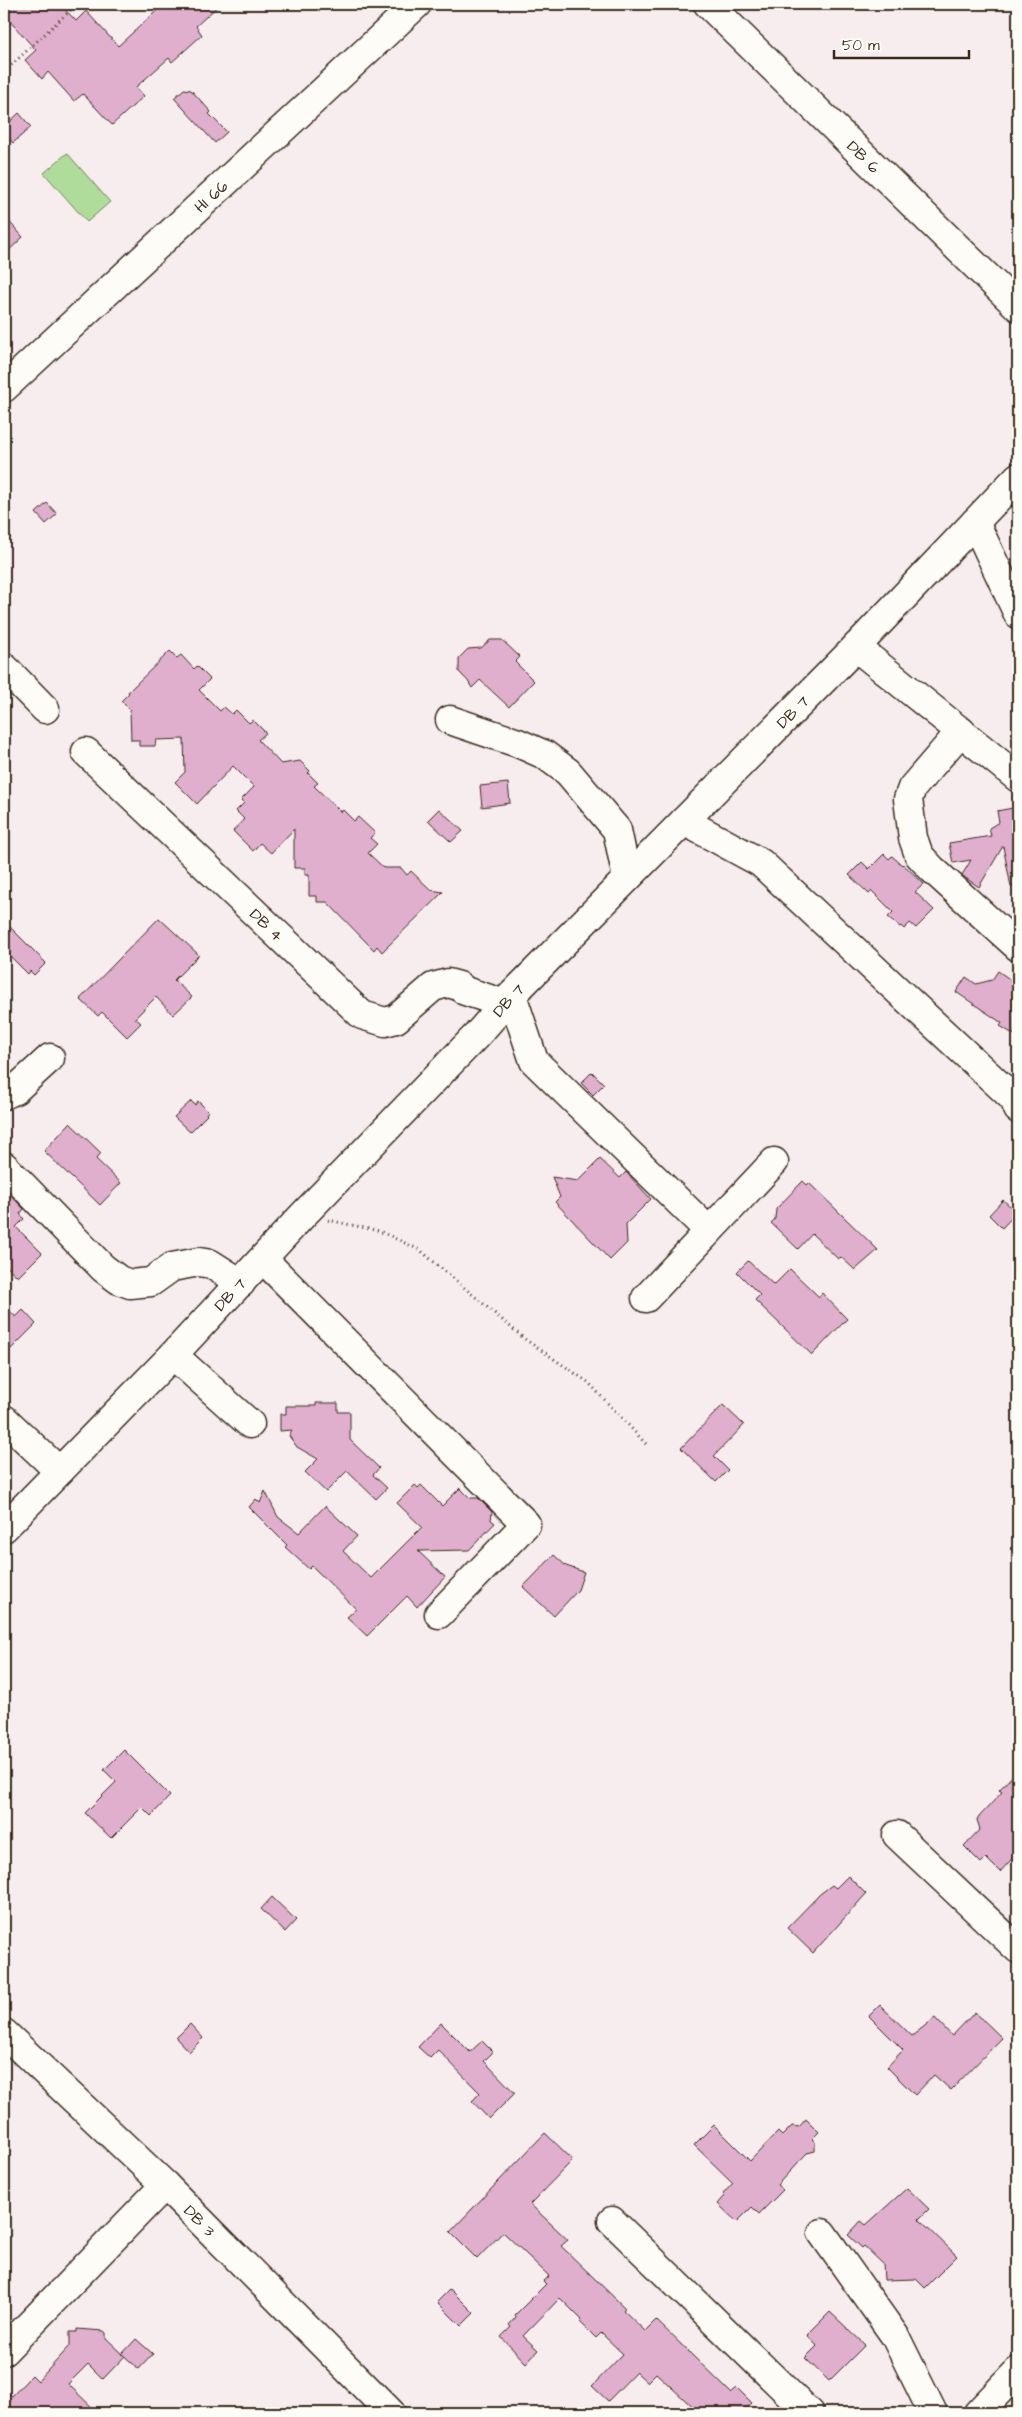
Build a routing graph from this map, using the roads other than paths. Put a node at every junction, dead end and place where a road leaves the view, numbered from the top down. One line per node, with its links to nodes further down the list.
1 (417, 4): 4 (street, HI 66)
2 (708, 4): 3 (street, DB 6)
3 (1018, 307)
4 (4, 388)
5 (1018, 477): 6 (street, DB 7)
6 (975, 522): 7 (street); 8 (street, DB 7)
7 (1018, 614)
8 (856, 647): 12 (street); 15 (street, DB 7)
9 (4, 667): 10 (street)
10 (45, 709)
11 (450, 720): 16 (street)
12 (961, 731): 14 (street); 19 (street)
13 (86, 752): 20 (street, DB 4)
14 (1018, 778)
15 (684, 821): 17 (street, DB 7); 25 (street)
16 (617, 830): 17 (street); 18 (street)
17 (664, 841): 18 (street, DB 7)
18 (627, 878): 21 (street, DB 7)
19 (1018, 947)
20 (465, 991): 21 (street, DB 4); 22 (street)
21 (508, 1000): 22 (street, DB 7); 28 (street)
22 (477, 1036): 29 (street, DB 7)
23 (50, 1058): 24 (street)
24 (4, 1094)
25 (1018, 1109)
26 (774, 1162): 28 (street)
27 (4, 1166): 30 (street)
28 (709, 1232): 31 (street)
29 (263, 1260): 30 (street, DB 7); 37 (street)
30 (241, 1283): 32 (street, DB 7)
31 (646, 1298)
32 (173, 1355): 34 (street); 35 (street, DB 7)
33 (4, 1419): 35 (street)
34 (250, 1424)
35 (59, 1471): 36 (street, DB 7)
36 (4, 1528)
37 (439, 1614)
38 (897, 1835): 39 (street)
39 (1018, 1949)
40 (4, 2033): 41 (street, DB 3)
41 (165, 2185): 44 (street); 46 (street, DB 3)
42 (612, 2221): 47 (street)
43 (822, 2233): 48 (street)
44 (4, 2351)
45 (1018, 2371): 49 (street)
46 (391, 2413)
47 (810, 2413)
48 (933, 2413)
49 (978, 2413)

